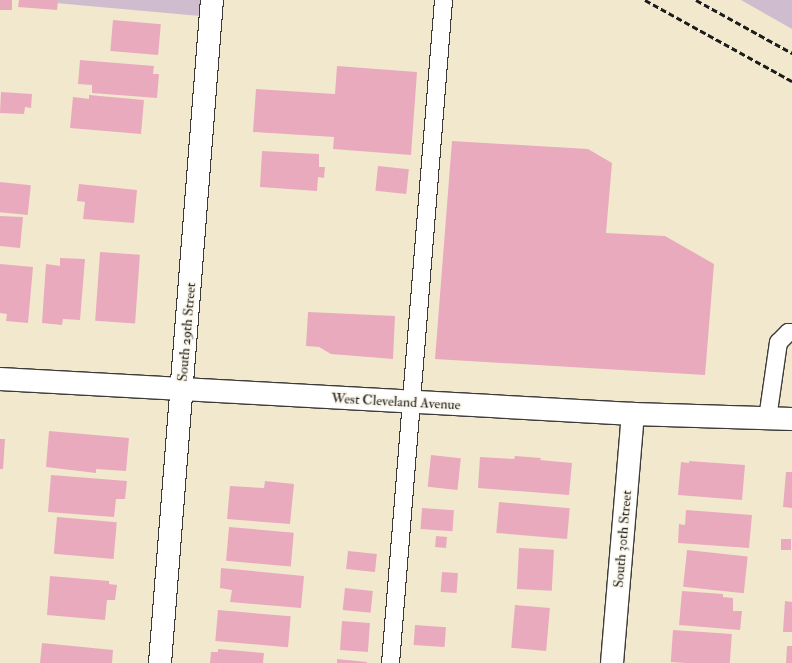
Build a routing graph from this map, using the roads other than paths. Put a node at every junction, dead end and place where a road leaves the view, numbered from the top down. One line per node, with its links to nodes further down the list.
1 (212, 0): 5 (street, South 29th Street)
2 (443, 0): 6 (lane)
3 (785, 337): 8 (lane)
4 (0, 379): 5 (street, West Cleveland Avenue)
5 (182, 389): 6 (street, West Cleveland Avenue); 10 (street, South 29th Street)
6 (412, 403): 7 (street, West Cleveland Avenue); 11 (lane)
7 (633, 414): 8 (street, West Cleveland Avenue); 12 (street, South 30th Street)
8 (767, 418): 9 (street, West Cleveland Avenue)
9 (792, 419)
10 (160, 663)
11 (390, 663)
12 (612, 663)

